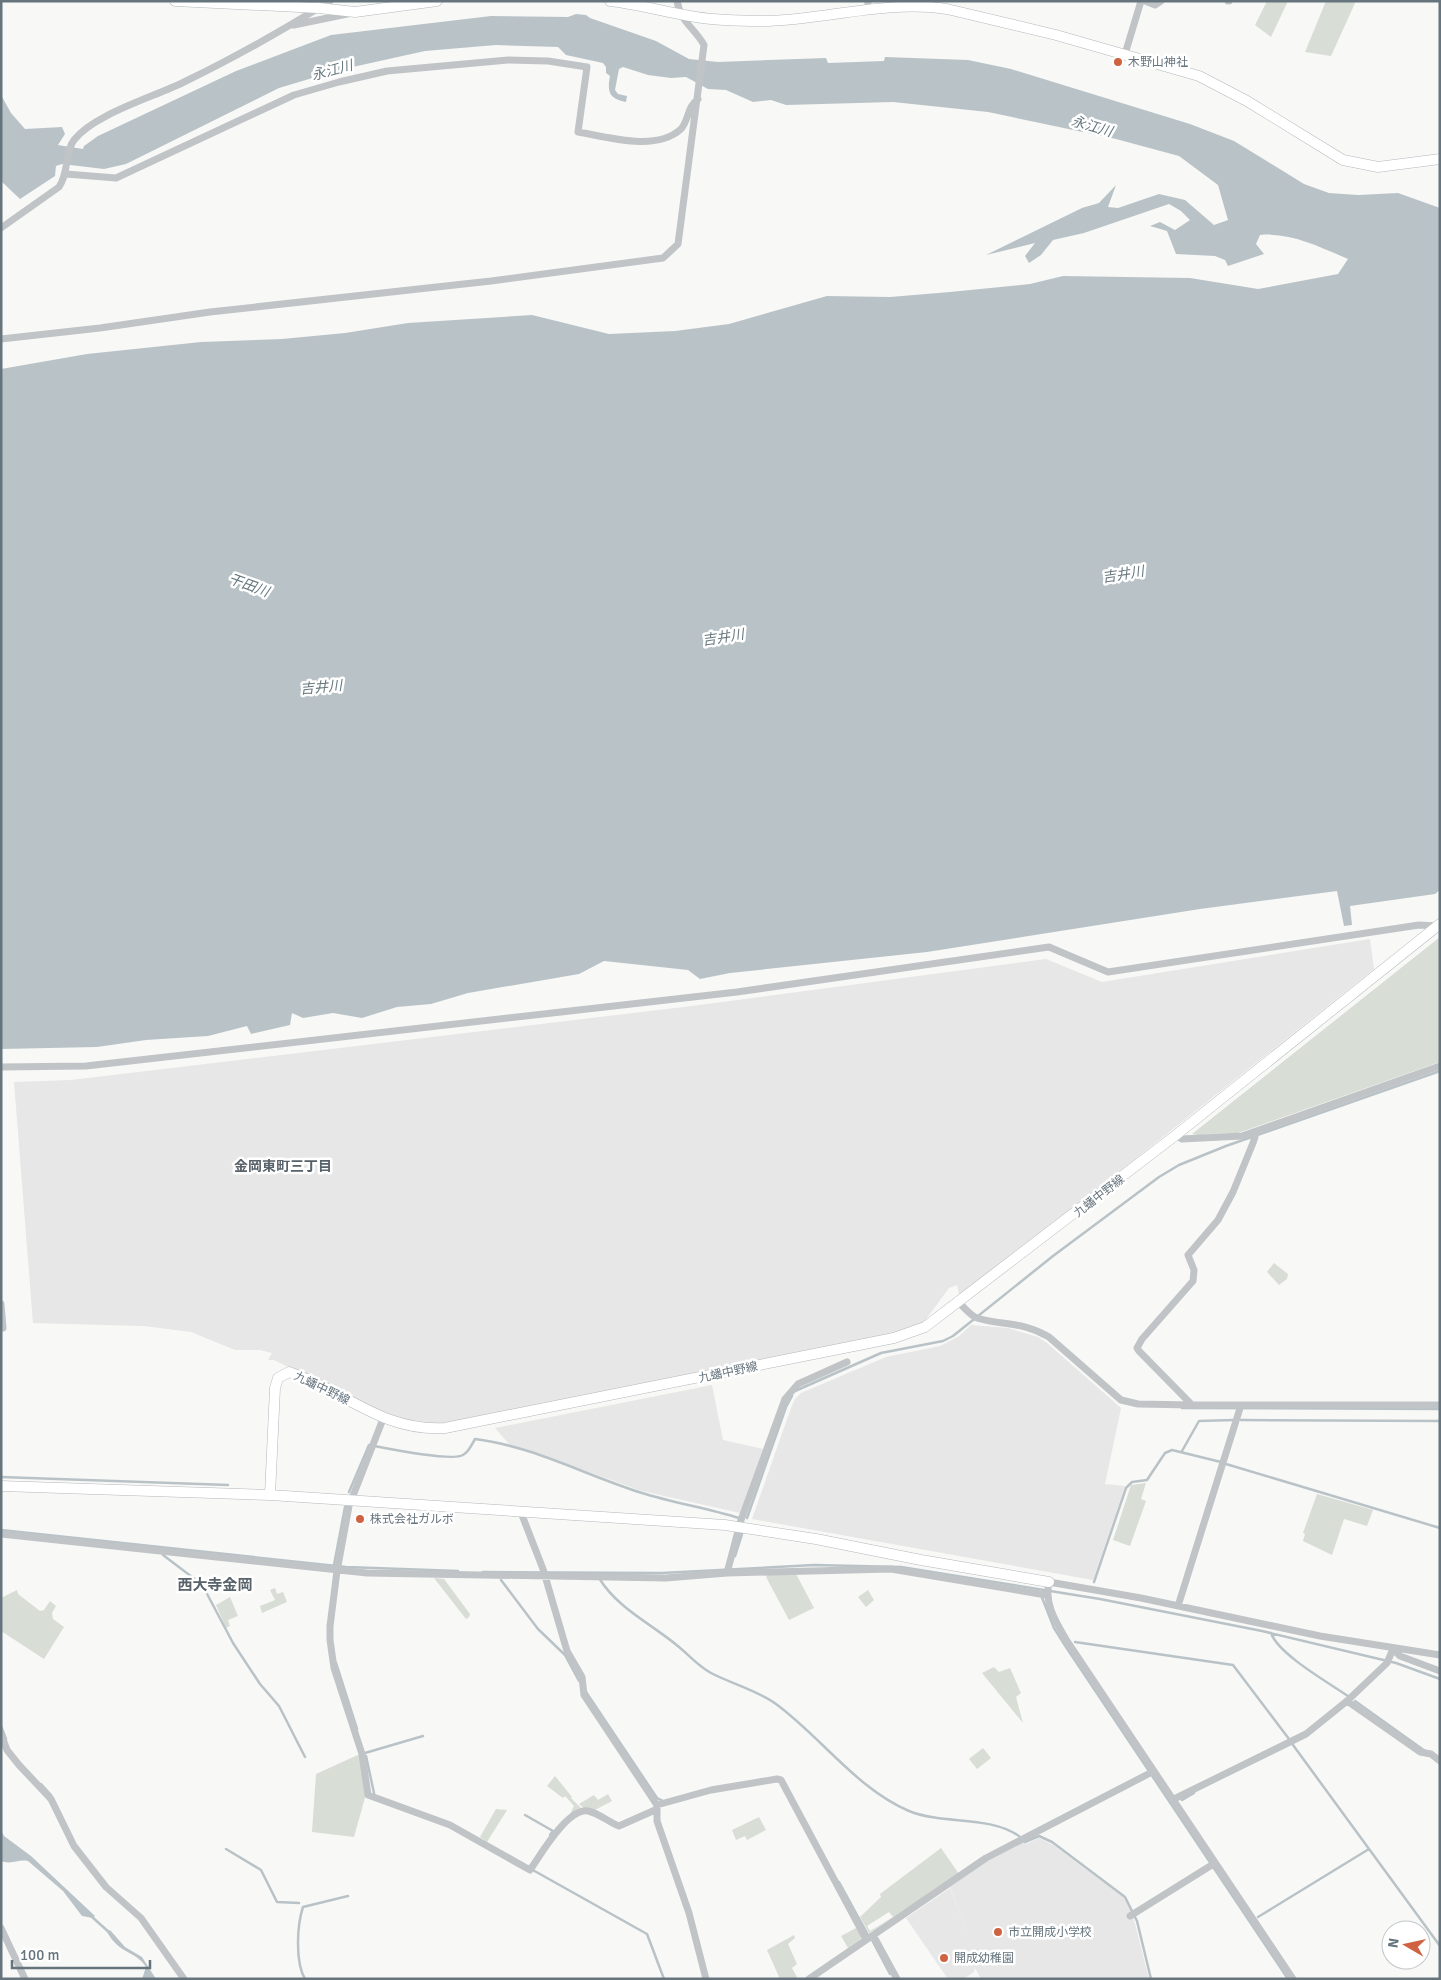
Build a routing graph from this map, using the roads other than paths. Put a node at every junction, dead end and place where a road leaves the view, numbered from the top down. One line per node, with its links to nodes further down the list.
1 (175, 1): 10 (street)
2 (330, 1): 10 (street)
3 (437, 1): 11 (street)
4 (610, 1): 12 (street)
5 (678, 1): 12 (street)
6 (1143, 1): 7 (street); 14 (street)
7 (1161, 1)
8 (868, 5): 9 (street); 12 (street)
9 (948, 5): 14 (street)
10 (319, 8): 11 (street); 13 (street)
11 (355, 12): 13 (street)
12 (680, 14): 15 (street)
13 (287, 26): 17 (street)
14 (1125, 54): 16 (street)
15 (698, 99): 17 (street); 19 (street)
16 (1440, 159)
17 (67, 171): 18 (street)
18 (1, 228)
19 (1, 339)
20 (1439, 925): 22 (street); 24 (street, 九蟠中野線)
21 (1440, 1066): 23 (street)
22 (1, 1067)
23 (1254, 1134): 24 (street); 30 (street)
24 (1176, 1135): 25 (street, 九蟠中野線)
25 (959, 1303): 30 (street); 32 (street, 九蟠中野線)
26 (1, 1304): 27 (street)
27 (3, 1328)
28 (847, 1362): 37 (street)
29 (1440, 1405): 31 (street)
30 (1192, 1406): 31 (street)
31 (1241, 1408): 43 (street)
32 (382, 1419): 34 (street, 九蟠中野線); 35 (street)
33 (1, 1486): 34 (street)
34 (270, 1495): 35 (street)
35 (351, 1499): 36 (street); 39 (street)
36 (520, 1510): 37 (street); 41 (street)
37 (740, 1527): 40 (street); 42 (street)
38 (1, 1534): 39 (street)
39 (337, 1567): 41 (street); 52 (street)
40 (728, 1570): 41 (street); 42 (street)
41 (544, 1573): 52 (street)
42 (1045, 1591): 43 (street); 50 (street)
43 (1178, 1606): 44 (street)
44 (1393, 1648): 45 (street); 46 (street); 47 (street)
45 (1440, 1655)
46 (1440, 1671)
47 (1347, 1701): 49 (street); 51 (street)
48 (1, 1734): 58 (street)
49 (1440, 1761)
50 (1151, 1773): 51 (street); 56 (street)
51 (1174, 1799): 53 (street)
52 (656, 1808): 56 (street); 59 (street)
53 (1212, 1864): 54 (street); 62 (street)
54 (1133, 1914)
55 (1, 1928): 57 (street)
56 (870, 1937): 60 (street); 61 (street)
57 (25, 1979)
58 (184, 1979)
59 (706, 1979)
60 (809, 1979)
61 (897, 1979)
62 (1293, 1979)

